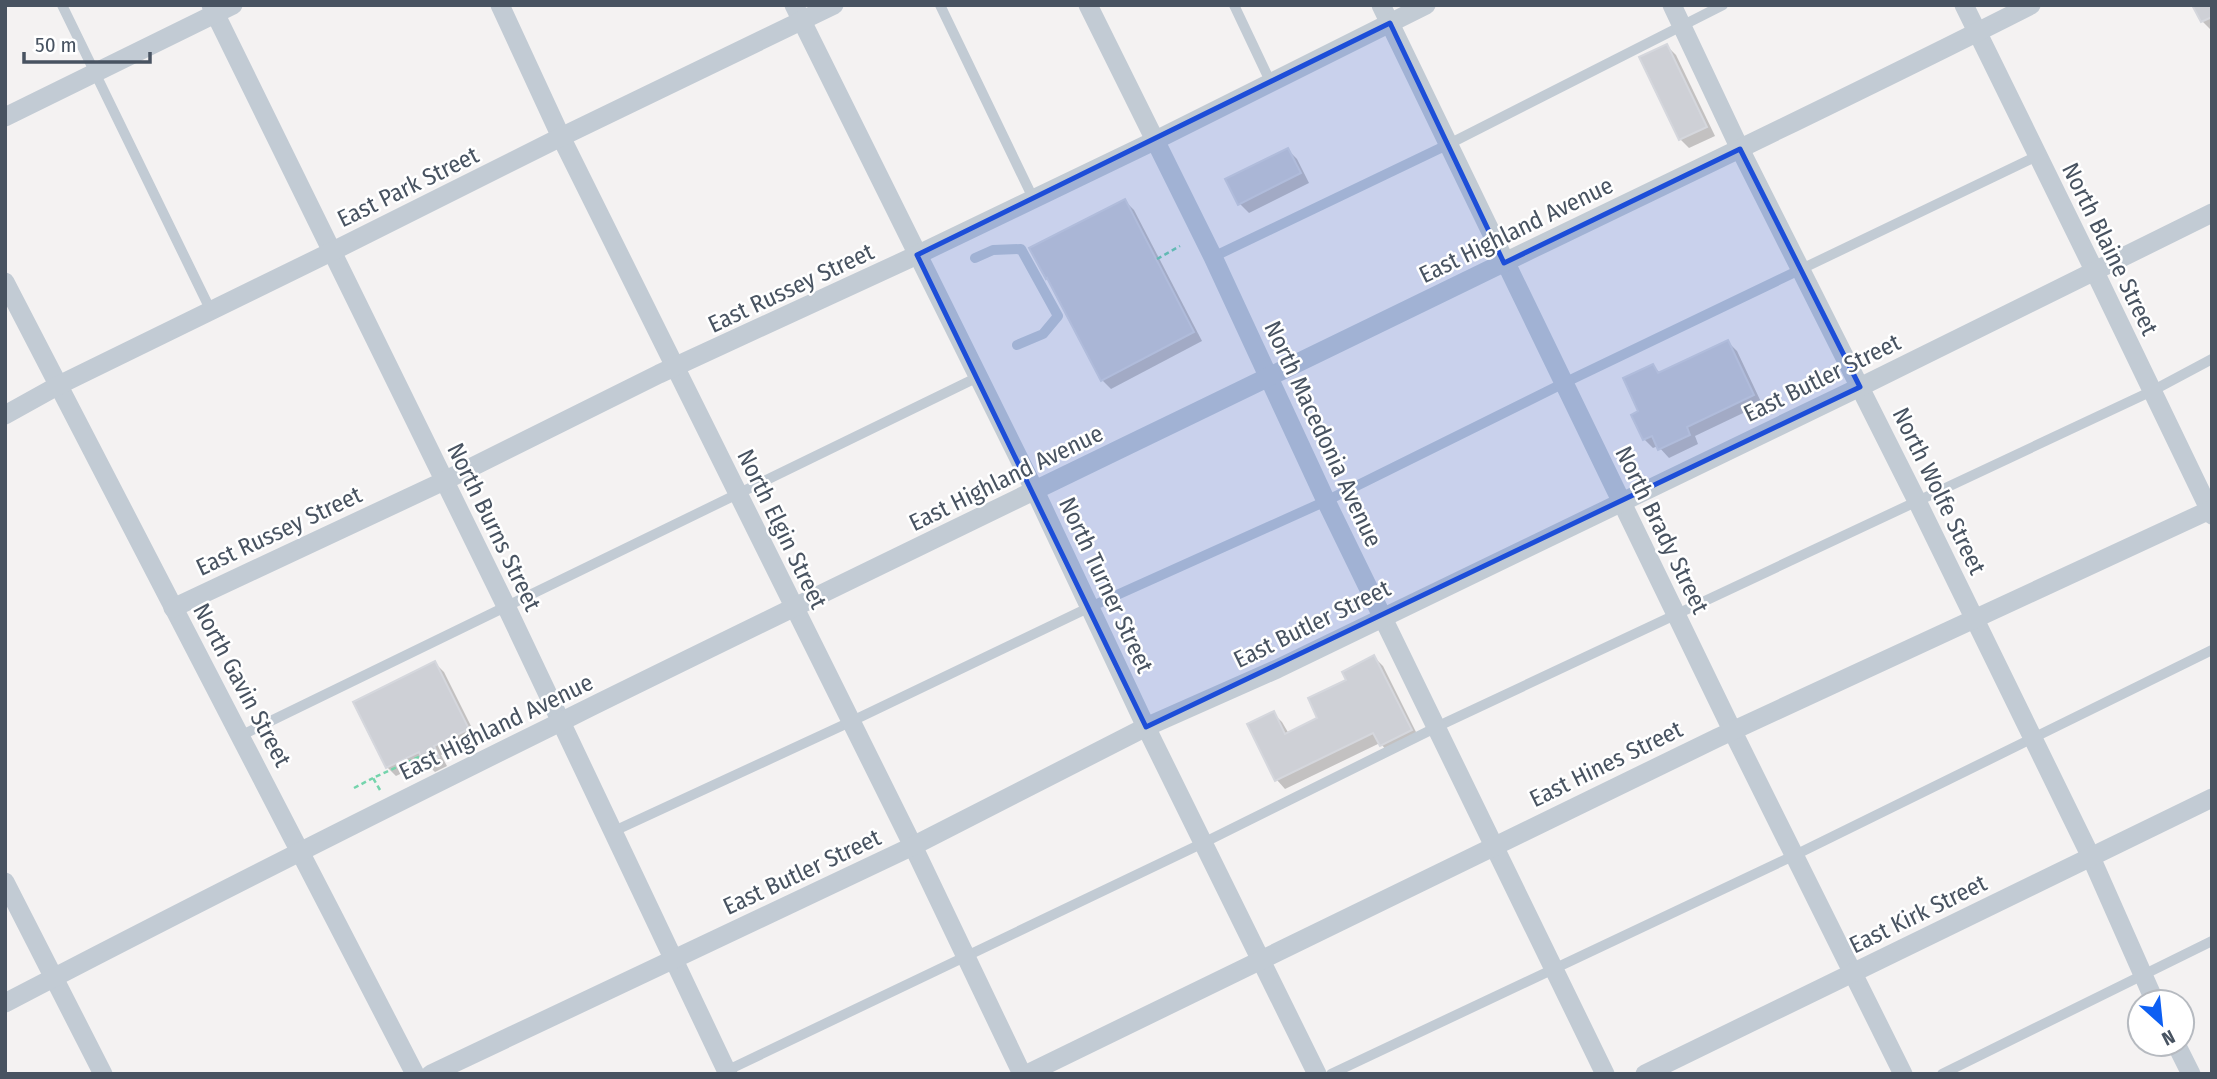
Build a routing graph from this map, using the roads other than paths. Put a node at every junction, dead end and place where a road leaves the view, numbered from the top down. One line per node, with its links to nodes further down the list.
1 (62, 5): 18 (lane)
2 (500, 5): 21 (street, North Elgin Street)
3 (834, 5): 14 (street, East Park Street)
4 (940, 5): 26 (lane)
5 (1088, 5): 22 (street, North Macedonia Avenue)
6 (1234, 5): 19 (lane)
7 (1381, 5): 15 (street, North Brady Street)
8 (1426, 5): 15 (street, East Russey Street)
9 (1672, 5): 16 (street, North Wolfe Street)
10 (1723, 5): 16 (lane)
11 (1964, 5): 17 (street, North Blaine Street)
12 (2031, 5): 17 (street, East Highland Avenue)
13 (220, 8): 18 (street); 28 (street, North Burns Street)
14 (798, 13): 21 (street, East Park Street); 29 (street, North Turner Street)
15 (1390, 23): 19 (street, East Russey Street); 23 (street, North Brady Street)
16 (1683, 25): 23 (lane); 24 (street, North Wolfe Street)
17 (1977, 33): 24 (street, East Highland Avenue); 25 (street, North Blaine Street)
18 (95, 73): 20 (street); 36 (lane)
19 (1271, 83): 22 (street, East Russey Street)
20 (5, 117)
21 (561, 137): 28 (street, East Park Street); 39 (street, North Elgin Street)
22 (1156, 140): 26 (street, East Russey Street); 30 (street, North Macedonia Avenue)
23 (1449, 144): 30 (lane); 32 (street, North Brady Street)
24 (1740, 149): 32 (street, East Highland Avenue); 33 (street, North Wolfe Street)
25 (2036, 156): 33 (lane); 34 (street, North Blaine Street)
26 (1033, 198): 29 (street, East Russey Street)
27 (2212, 214): 34 (street, East Butler Street)
28 (333, 251): 36 (street, East Park Street); 47 (street, North Burns Street)
29 (917, 255): 39 (street, East Russey Street); 40 (street, North Turner Street)
30 (1213, 257): 41 (street, North Macedonia Avenue)
31 (975, 258): 37 (lane)
32 (1504, 263): 41 (street, East Highland Avenue); 42 (street, North Brady Street)
33 (1801, 269): 42 (lane); 44 (street, North Wolfe Street)
34 (2094, 270): 44 (street, East Butler Street); 45 (street, North Blaine Street)
35 (5, 282): 43 (street, North Gavin Street)
36 (211, 311): 43 (street, East Park Street)
37 (1017, 345)
38 (2212, 359): 45 (lane)
39 (675, 369): 47 (street, East Russey Street); 49 (street, North Elgin Street)
40 (978, 377): 48 (street, North Turner Street); 49 (lane)
41 (1269, 377): 48 (street, East Highland Avenue); 50 (street, North Macedonia Avenue)
42 (1564, 383): 50 (lane); 52 (street, North Brady Street)
43 (59, 385): 46 (street, East Park Street); 55 (street, North Gavin Street)
44 (1860, 387): 51 (street, North Wolfe Street); 52 (street, East Butler Street)
45 (2152, 391): 51 (lane); 53 (street, North Blaine Street)
46 (5, 415)
47 (444, 481): 54 (street, North Burns Street); 55 (street, East Russey Street)
48 (1035, 491): 56 (street, East Highland Avenue); 57 (street, North Turner Street)
49 (737, 492): 54 (lane); 56 (street, North Elgin Street)
50 (1326, 501): 57 (lane); 59 (street, North Macedonia Avenue)
51 (1917, 501): 58 (lane); 60 (street, North Wolfe Street)
52 (1622, 502): 58 (street, North Brady Street); 59 (street, East Butler Street)
53 (2211, 511): 60 (street, East Hines Street)
54 (506, 606): 63 (street, North Burns Street); 67 (lane)
55 (173, 608): 67 (street, North Gavin Street)
56 (794, 608): 62 (street, North Elgin Street); 63 (street, East Highland Avenue)
57 (1088, 608): 62 (lane); 64 (street, North Turner Street)
58 (1676, 614): 65 (lane); 66 (street, North Brady Street)
59 (1382, 617): 64 (street, East Butler Street); 65 (street, North Macedonia Avenue)
60 (1974, 618): 66 (street, East Hines Street); 68 (street, North Wolfe Street)
61 (2212, 650): 68 (lane)
62 (850, 722): 70 (lane); 72 (street, North Elgin Street)
63 (560, 723): 70 (street, North Burns Street); 74 (street, East Highland Avenue)
64 (1146, 727): 71 (street, North Turner Street); 72 (street, East Butler Street)
65 (1435, 728): 71 (lane); 73 (street, North Macedonia Avenue)
66 (1733, 732): 73 (street, East Hines Street); 75 (street, North Brady Street)
67 (242, 735): 74 (street, North Gavin Street)
68 (2032, 737): 75 (lane); 76 (street, North Wolfe Street)
69 (2212, 798): 76 (street, East Kirk Street)
70 (612, 832): 81 (street, North Burns Street)
71 (1203, 843): 79 (lane); 80 (street, North Turner Street)
72 (913, 846): 79 (street, North Elgin Street); 81 (street, East Butler Street)
73 (1493, 846): 80 (street, East Hines Street); 82 (street, North Macedonia Avenue)
74 (302, 851): 85 (street, East Highland Avenue); 91 (street, North Gavin Street)
75 (1793, 856): 82 (lane); 83 (street, North Brady Street)
76 (2090, 856): 83 (street, East Kirk Street); 84 (street, North Wolfe Street)
77 (5, 882): 85 (street)
78 (2212, 941): 84 (lane)
79 (965, 955): 89 (lane); 93 (street, North Elgin Street)
80 (1261, 958): 93 (street, East Hines Street); 94 (street, North Turner Street)
81 (673, 960): 89 (street, North Burns Street); 92 (street, East Butler Street)
82 (1553, 968): 95 (lane); 96 (street, North Macedonia Avenue)
83 (1853, 974): 97 (street, East Kirk Street); 98 (street, North Brady Street)
84 (2141, 974): 86 (street, North Wolfe Street); 99 (lane)
85 (55, 978): 87 (street, East Highland Avenue); 90 (street)
86 (2148, 988)
87 (5, 1003)
88 (2183, 1058): 100 (street)
89 (725, 1073)
90 (103, 1074)
91 (415, 1074)
92 (431, 1074)
93 (1024, 1074)
94 (1317, 1074)
95 (1331, 1074)
96 (1605, 1074)
97 (1645, 1074)
98 (1903, 1074)
99 (1942, 1074)
100 (2191, 1074)

